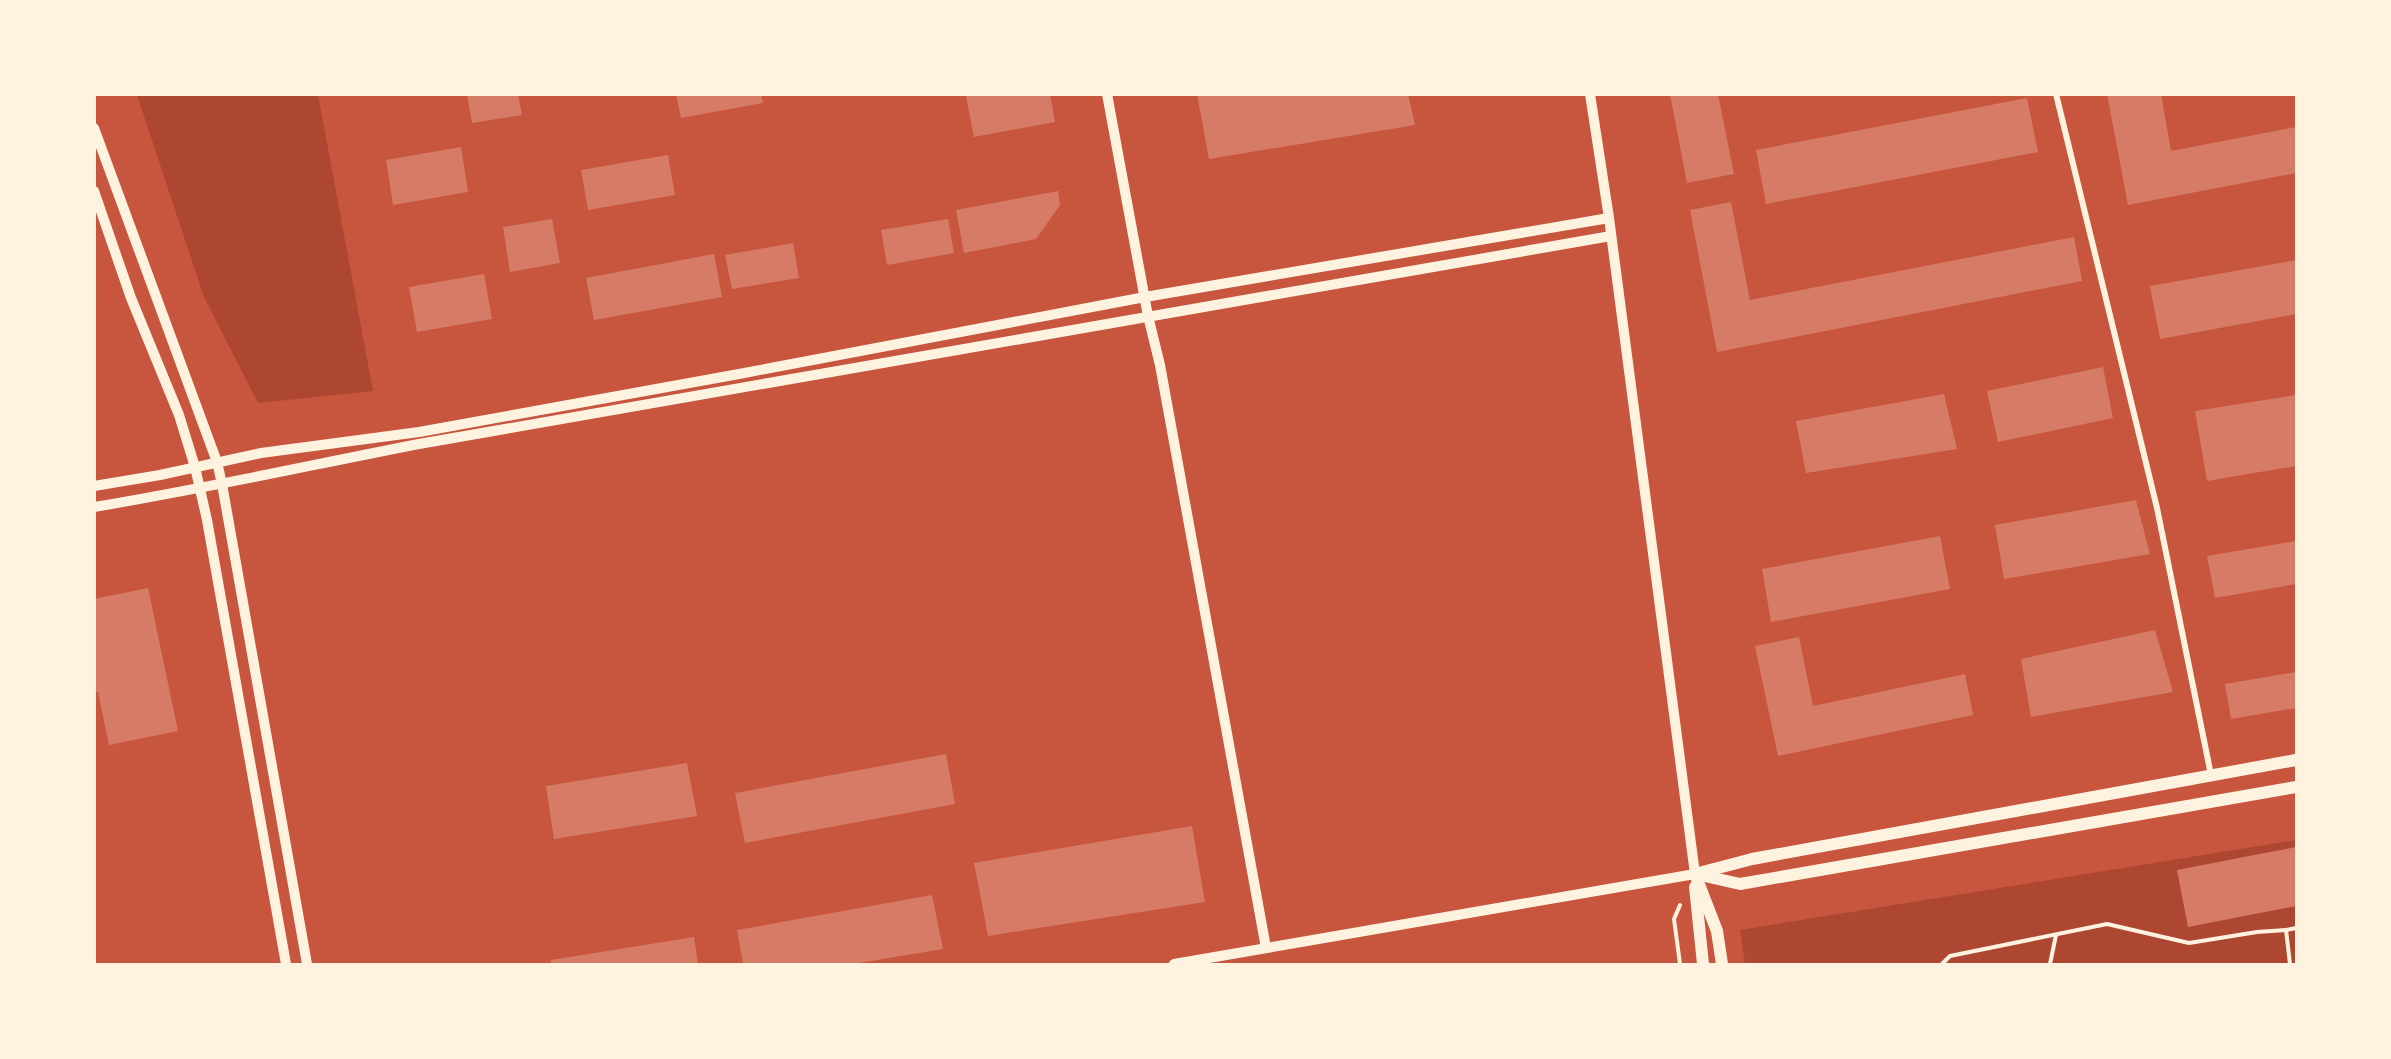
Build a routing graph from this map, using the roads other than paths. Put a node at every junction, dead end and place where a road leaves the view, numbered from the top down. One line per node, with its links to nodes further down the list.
1 (1107, 94): 8 (street)
2 (1590, 94): 6 (street)
3 (2056, 94): 17 (street)
4 (94, 129): 10 (street)
5 (94, 191): 11 (street)
6 (1609, 218): 7 (street); 8 (street)
7 (1611, 236): 9 (street); 19 (street)
8 (1145, 297): 9 (street); 10 (street)
9 (1148, 316): 12 (street); 20 (street)
10 (217, 462): 11 (street); 12 (street)
11 (195, 467): 13 (street); 14 (street)
12 (222, 484): 14 (street); 22 (street)
13 (94, 486)
14 (201, 488): 15 (street); 21 (street)
15 (94, 507)
16 (2296, 760): 17 (main road)
17 (2212, 776): 19 (main road)
18 (2296, 787): 19 (main road)
19 (1695, 874): 20 (street); 24 (main road); 25 (main road)
20 (1266, 948): 23 (street)
21 (286, 964)
22 (307, 964)
23 (1174, 964)
24 (1703, 964)
25 (1722, 964)

